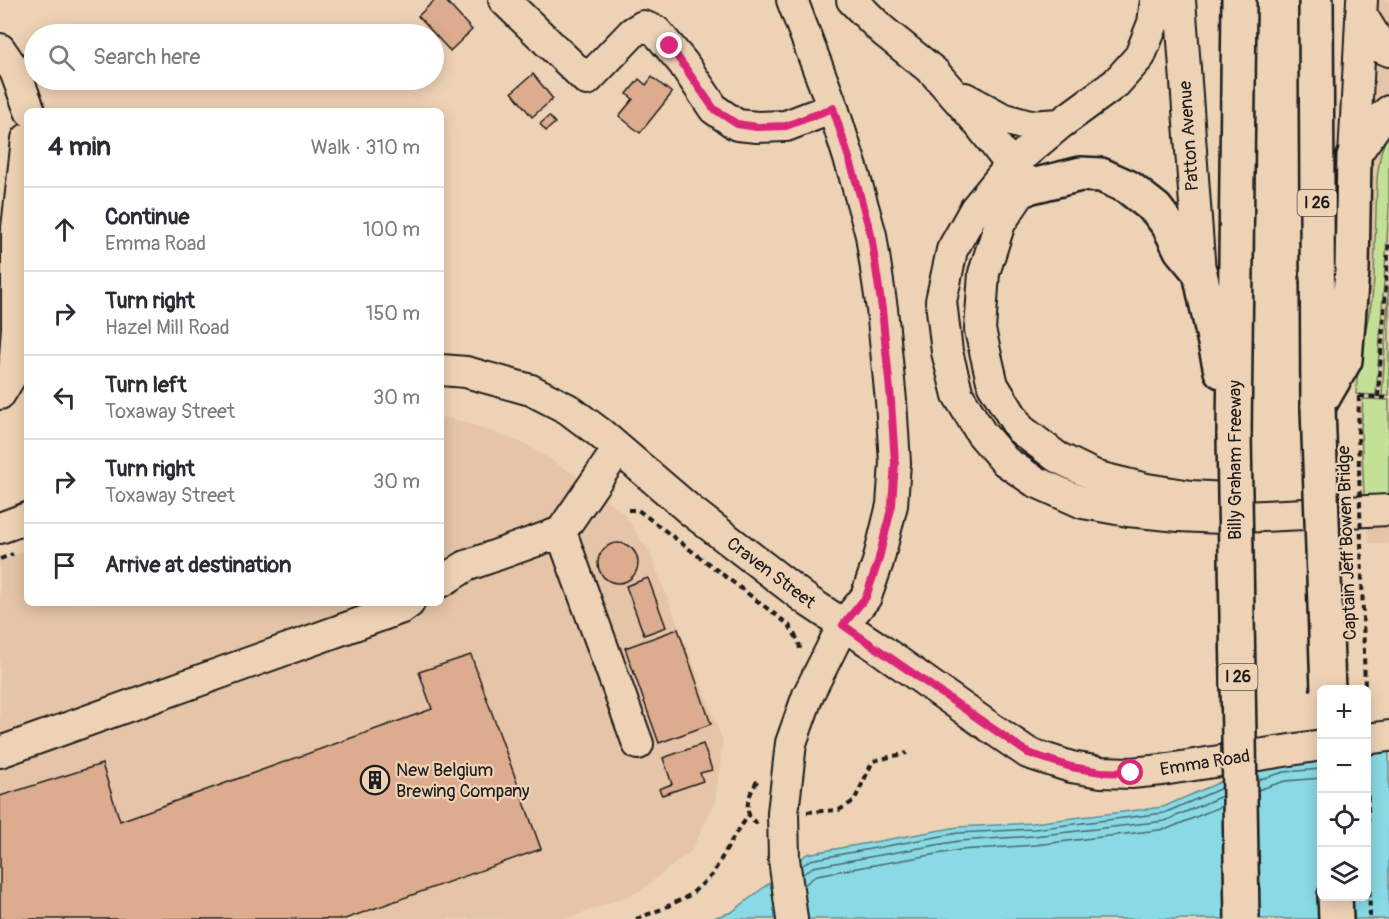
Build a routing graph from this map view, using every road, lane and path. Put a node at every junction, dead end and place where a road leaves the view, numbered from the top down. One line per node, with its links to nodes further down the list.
1 (504, 0): 13 (street)
2 (792, 0): 13 (street)
3 (852, 0): 11 (street)
4 (1156, 0): 15 (street)
5 (1180, 0): 20 (street, Patton Avenue)
6 (1239, 0): 26 (highway, Billy Graham Freeway / I 26)
7 (1316, 0): 25 (highway, I 26)
8 (1361, 7): 10 (street); 16 (street)
9 (0, 49): 12 (street)
10 (1389, 51)
11 (953, 92): 15 (street); 18 (street)
12 (29, 108)
13 (833, 108): 35 (street)
14 (1389, 111): 16 (street)
15 (1060, 124): 18 (street)
16 (1354, 157): 25 (highway)
17 (24, 166): 22 (street)
18 (1022, 175): 20 (highway); 28 (street); 28 (street)
19 (1389, 241): 23 (path)
20 (1200, 273): 26 (highway)
21 (444, 370): 27 (street, Craven Street)
22 (0, 394)
23 (1378, 397): 24 (path); 38 (path, Captain Jeff Bowen Bridge, bridge)
24 (1389, 398)
25 (1318, 407): 37 (highway, I 26, bridge)
26 (1234, 435): 53 (highway, Billy Graham Freeway / I 26, bridge)
27 (618, 449): 32 (street); 35 (street, Craven Street)
28 (1389, 508)
29 (628, 510): 36 (path)
30 (24, 519): 31 (street)
31 (0, 528)
32 (561, 532): 33 (street); 41 (street)
33 (444, 580)
34 (405, 606): 43 (street)
35 (843, 625): 42 (street, Emma Road); 52 (street)
36 (801, 659)
37 (1328, 685)
38 (1365, 685)
39 (1389, 736): 40 (street)
40 (1371, 738)
41 (638, 744)
42 (1317, 746)
43 (0, 752)
44 (907, 753): 47 (path)
45 (760, 776): 49 (path)
46 (1367, 793): 55 (path)
47 (800, 813)
48 (757, 814): 49 (path)
49 (749, 815): 51 (path)
50 (1335, 901): 54 (highway)
51 (636, 919)
52 (792, 919)
53 (1242, 919)
54 (1336, 919)
55 (1370, 919)

